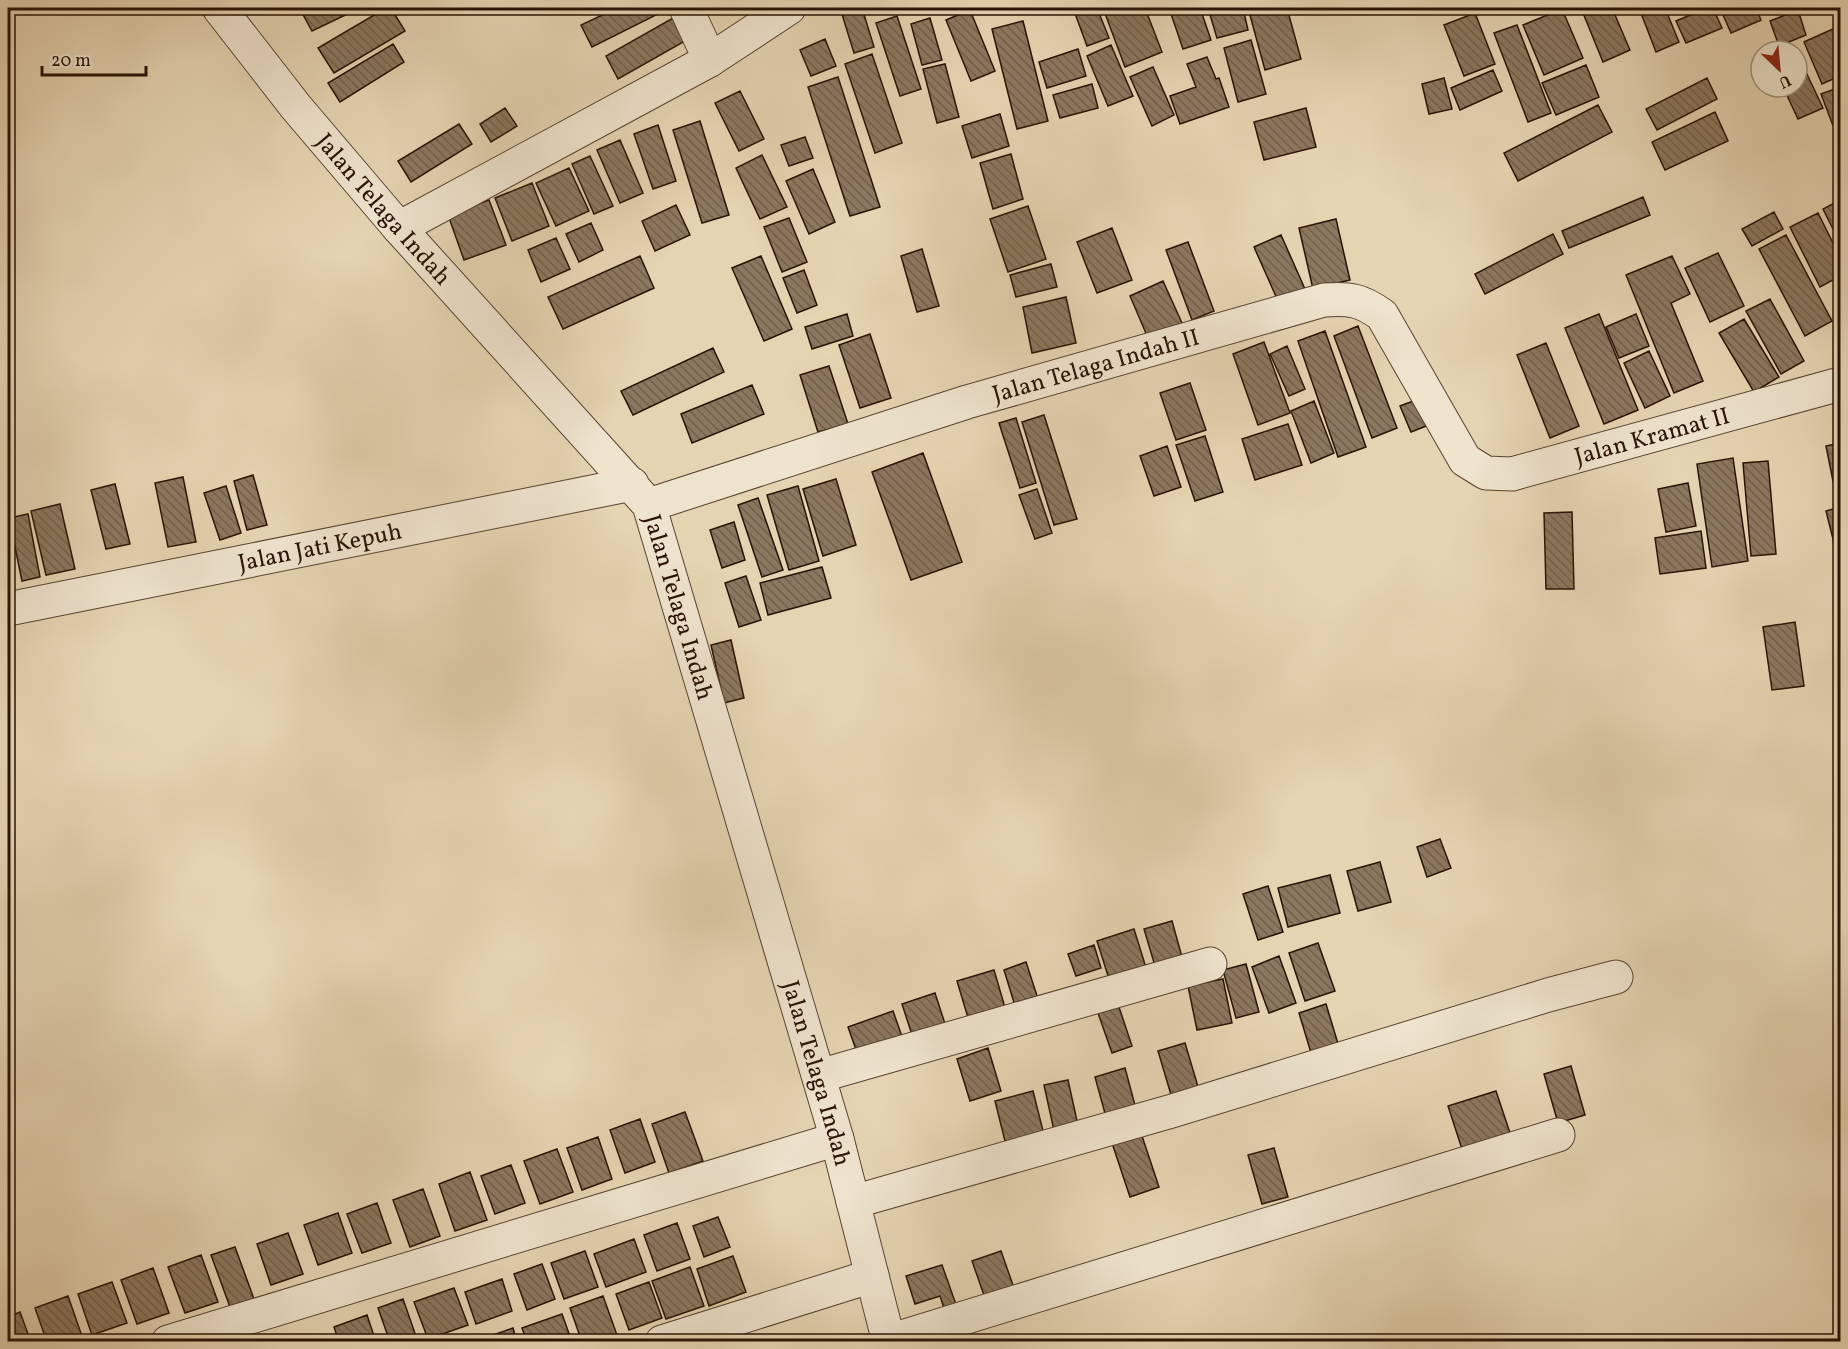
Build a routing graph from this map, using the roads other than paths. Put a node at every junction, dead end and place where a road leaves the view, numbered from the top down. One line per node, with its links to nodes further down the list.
1 (219, 8): 5 (street, Jalan Telaga Indah)
2 (686, 8): 4 (street)
3 (789, 8): 4 (street)
4 (710, 60): 5 (street)
5 (399, 228): 8 (street, Jalan Telaga Indah)
6 (1840, 384): 7 (street, Jalan Kramat II)
7 (1465, 460): 8 (street, Jalan Telaga Indah II)
8 (641, 494): 9 (street, Jalan Jati Kepuh); 12 (street, Jalan Telaga Indah)
9 (8, 609)
10 (1210, 964): 12 (street)
11 (1616, 977): 15 (street)
12 (832, 1072): 14 (street, Jalan Telaga Indah)
13 (1558, 1136): 19 (street)
14 (837, 1139): 15 (street, Jalan Telaga Indah); 17 (street)
15 (853, 1202): 16 (street, Jalan Telaga Indah)
16 (872, 1276): 18 (street); 19 (street, Jalan Telaga Indah)
17 (168, 1341)
18 (662, 1341)
19 (889, 1341)

